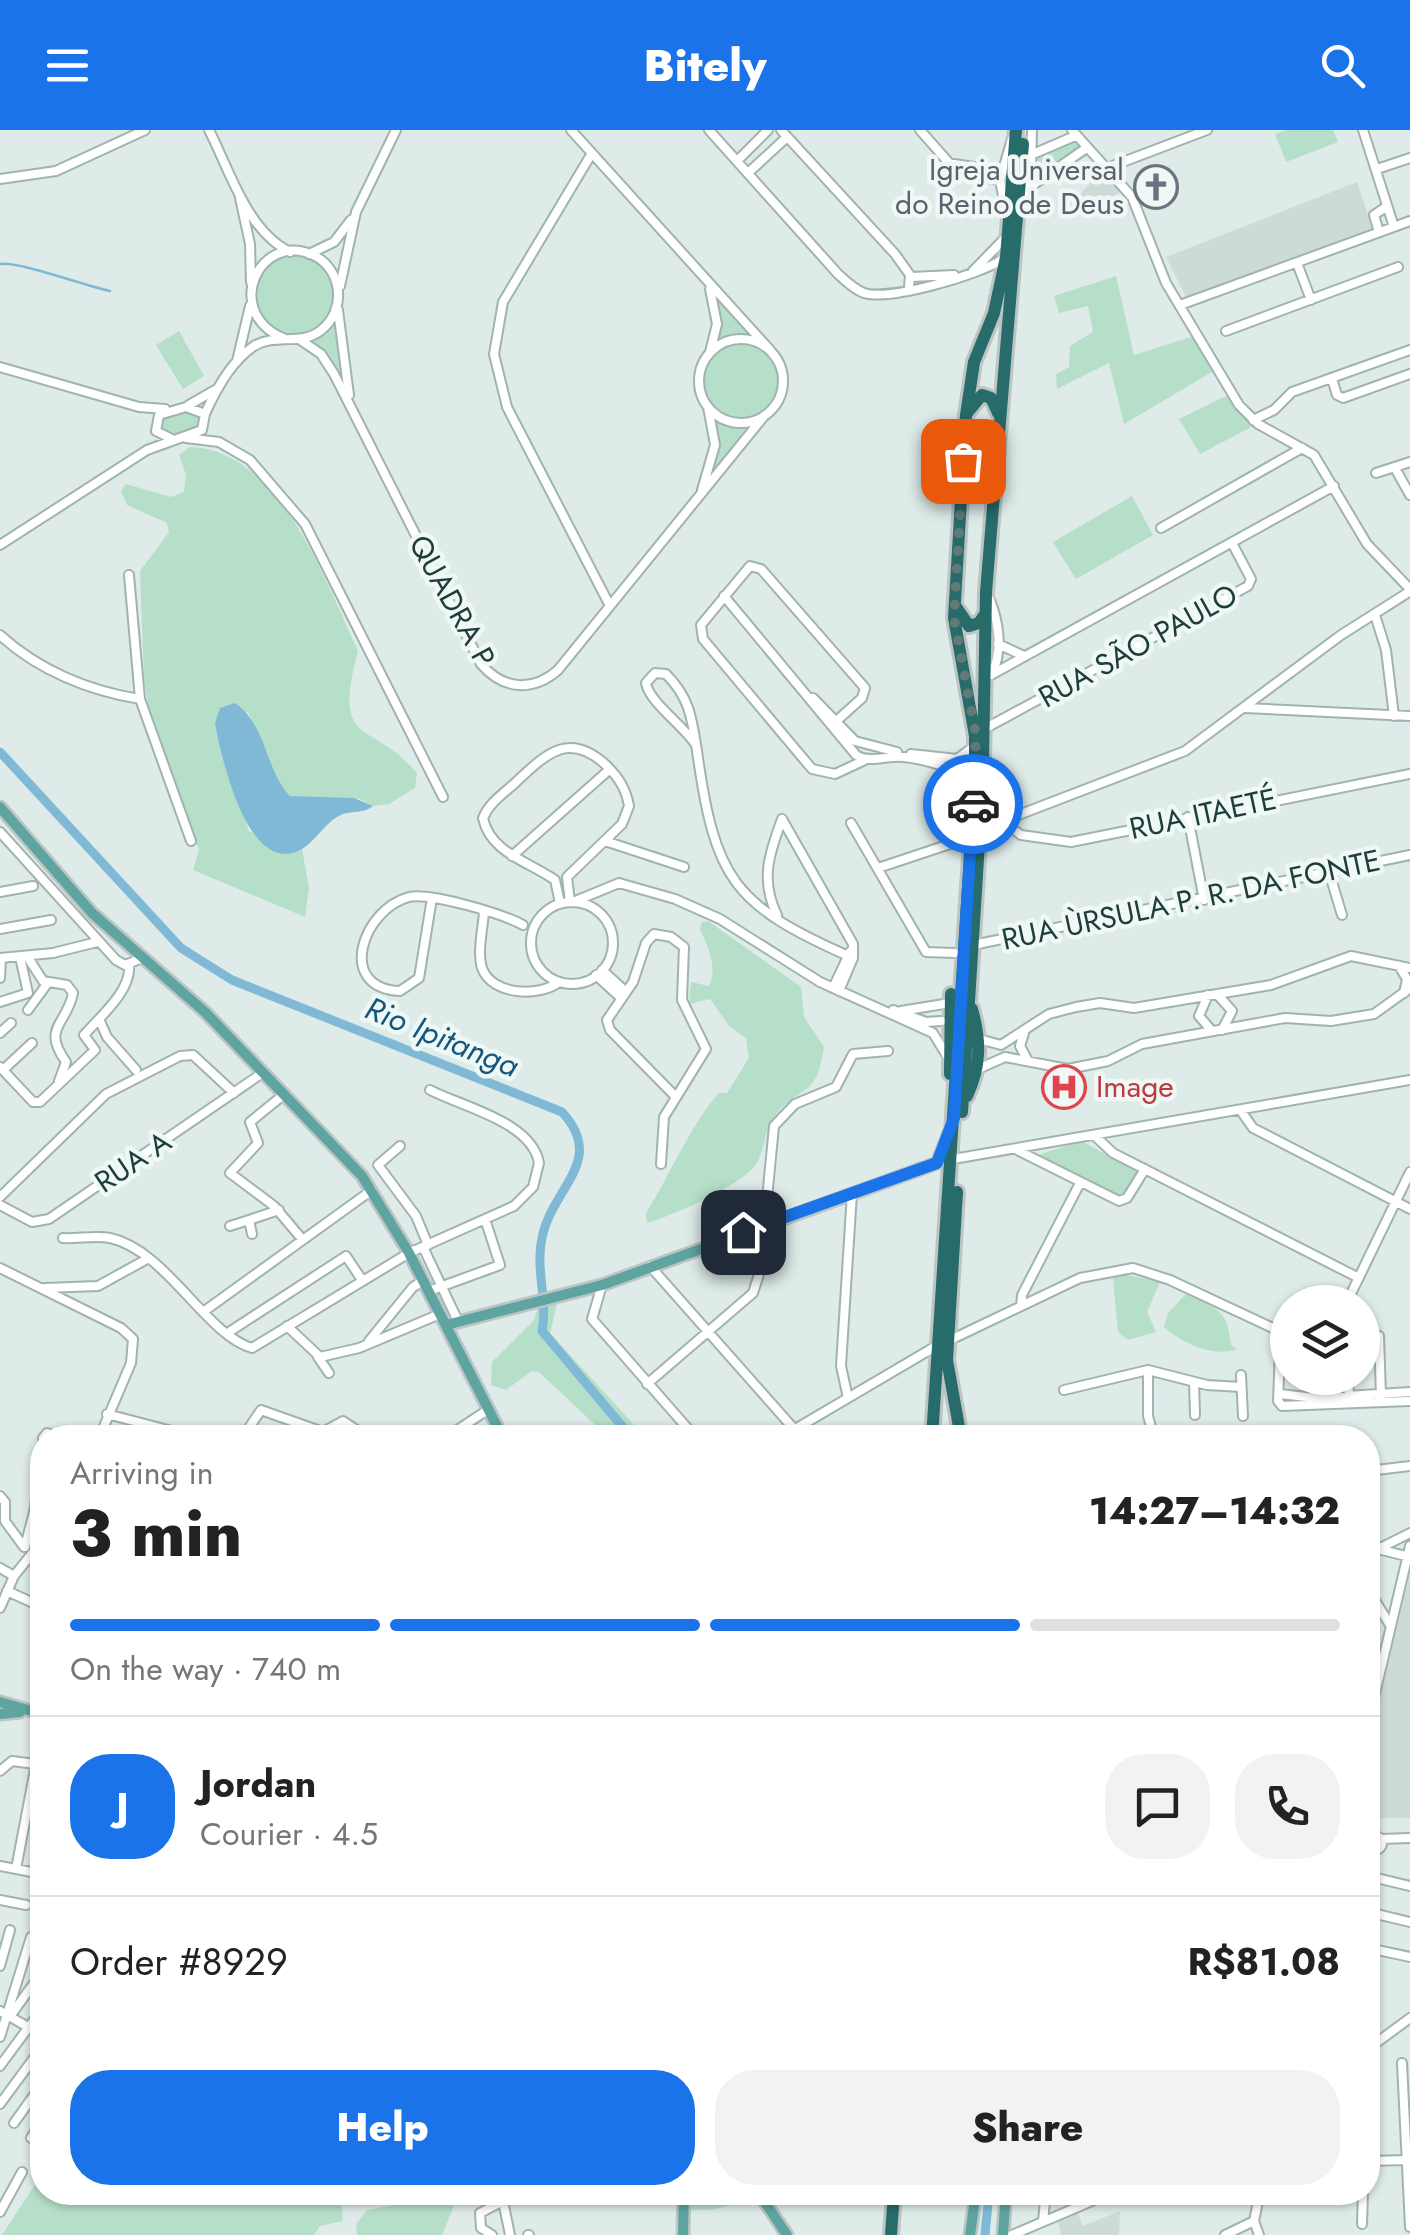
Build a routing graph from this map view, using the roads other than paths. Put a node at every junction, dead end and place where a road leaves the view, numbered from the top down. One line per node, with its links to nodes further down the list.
1 (145, 130): 24 (street)
2 (209, 130): 25 (street)
3 (396, 130): 28 (street)
4 (571, 130): 16 (street)
5 (710, 130): 19 (street)
6 (768, 130): 19 (street)
7 (920, 130): 23 (street)
8 (1016, 130): 23 (street); 29 (highway)
9 (1024, 130): 29 (highway)
10 (1032, 130): 17 (street)
11 (1207, 130): 20 (street)
12 (1363, 130): 21 (street)
13 (784, 133): 22 (street); 41 (street)
14 (1074, 133): 15 (street); 17 (street)
15 (1085, 150): 20 (street); 26 (street)
16 (592, 152): 40 (street); 88 (street)
17 (1033, 154): 26 (street)
18 (1410, 158): 21 (street)
19 (737, 161): 22 (street)
20 (1107, 168): 46 (street)
21 (1378, 170): 27 (street)
22 (748, 173): 41 (street)
23 (996, 175): 29 (street)
24 (0, 179)
25 (238, 188): 34 (street); 42 (street)
26 (1026, 189): 29 (street)
27 (1386, 207): 31 (street); 32 (street)
28 (356, 212): 35 (street); 43 (street)
29 (1014, 216): 33 (highway); 63 (highway)
30 (1410, 221): 31 (street)
31 (1394, 226): 32 (street)
32 (1379, 232): 37 (street)
33 (1008, 235): 36 (highway); 39 (street)
34 (290, 252): 35 (street); 42 (street)
35 (308, 254): 43 (street)
36 (1006, 258): 39 (street); 65 (highway)
37 (1296, 263): 44 (street); 46 (street)
38 (1398, 267): 44 (street)
39 (972, 273): 41 (street)
40 (706, 280): 50 (street); 52 (street)
41 (910, 282)
42 (251, 289): 45 (street)
43 (338, 300): 49 (street); 62 (street)
44 (1310, 300): 47 (street)
45 (251, 302): 48 (street); 53 (street)
46 (1180, 305): 67 (street)
47 (1226, 331)
48 (283, 338): 49 (street); 53 (street)
49 (299, 339): 62 (street, QUADRA P)
50 (770, 350): 52 (street); 64 (street)
51 (1410, 350): 56 (street)
52 (710, 353): 60 (street)
53 (236, 363): 57 (street)
54 (0, 367): 58 (street)
55 (1410, 374): 56 (street)
56 (1332, 378): 67 (street)
57 (215, 390): 59 (street); 66 (street)
58 (139, 407): 61 (street); 68 (street)
59 (186, 407): 61 (street); 66 (street)
60 (708, 407): 64 (street); 79 (street)
61 (172, 409): 68 (street)
62 (353, 409): 88 (street, QUADRA P)
63 (998, 413): 65 (highway); 85 (highway)
64 (765, 415): 79 (street, QUADRA P)
65 (966, 415): 87 (highway)
66 (206, 417): 69 (street); 71 (street)
67 (1253, 420): 72 (street)
68 (155, 426): 70 (street); 73 (street)
69 (186, 438): 70 (street); 71 (street)
70 (172, 439): 73 (street)
71 (219, 442): 114 (street)
72 (1302, 448): 77 (street); 80 (street)
73 (147, 450): 82 (street)
74 (1410, 462): 75 (street)
75 (1395, 468): 76 (street); 78 (street)
76 (1376, 473)
77 (1334, 486): 81 (street); 84 (street)
78 (1410, 495)
79 (700, 497): 88 (street, QUADRA P)
80 (1161, 528)
81 (1232, 542): 93 (street); 104 (street, RUA SÃO PAULO)
82 (0, 545)
83 (129, 575): 96 (street)
84 (1409, 587): 90 (street)
85 (986, 592): 89 (highway); 92 (street)
86 (724, 596): 102 (street); 102 (street); 109 (street)
87 (955, 605): 89 (highway); 105 (highway)
88 (610, 606)
89 (985, 612): 94 (highway)
90 (1375, 616): 95 (street); 99 (street)
91 (0, 635): 96 (street)
92 (998, 644): 93 (street); 94 (street)
93 (1024, 656): 94 (street)
94 (988, 680): 104 (highway)
95 (1268, 691): 97 (street); 98 (street)
96 (140, 699): 125 (street)
97 (1272, 707): 98 (street); 99 (street)
98 (1245, 708): 118 (street)
99 (1394, 716): 100 (street)
100 (1410, 716)
101 (694, 723): 103 (street); 103 (street); 106 (street)
102 (835, 723): 107 (street); 109 (street)
103 (684, 727): 106 (street)
104 (986, 728): 115 (highway)
105 (976, 744): 110 (street); 113 (highway)
106 (696, 745): 140 (street)
107 (864, 745): 108 (street); 109 (street)
108 (881, 753): 109 (street); 110 (street)
109 (862, 759)
110 (944, 763): 113 (street)
111 (610, 769): 124 (street); 126 (street); 126 (street)
112 (1410, 774): 117 (street, RUA ITAETÉ)
113 (974, 780): 123 (highway)
114 (443, 797)
115 (981, 806): 118 (street, RUA ITAETÉ); 123 (highway)
116 (0, 807): 155 (main road)
117 (1188, 816): 118 (street, RUA ITAETÉ); 138 (street)
118 (1000, 822): 123 (street)
119 (851, 823): 129 (street)
120 (0, 832): 149 (street)
121 (790, 834): 122 (street); 122 (street); 153 (street)
122 (776, 836): 136 (street)
123 (975, 836): 129 (street); 141 (highway); 150 (highway)
124 (611, 840): 128 (street); 131 (street)
125 (190, 842)
126 (512, 856): 132 (street)
127 (1410, 856): 130 (street, RUA ÙRSULA P. R. DA FONTE)
128 (684, 867)
129 (878, 868): 151 (street)
130 (1329, 872): 138 (street, RUA ÙRSULA P. R. DA FONTE); 143 (street)
131 (567, 877): 132 (street); 139 (street)
132 (555, 880): 139 (street)
133 (33, 886): 135 (street)
134 (595, 890): 139 (street); 145 (street); 164 (street)
135 (0, 892)
136 (768, 897): 140 (street); 144 (street)
137 (432, 898): 137 (street); 142 (street)
138 (1204, 900): 150 (street, RUA ÙRSULA P. R. DA FONTE)
139 (568, 902): 145 (street); 160 (street)
140 (760, 906): 144 (street)
141 (966, 908): 151 (highway); 193 (highway)
142 (484, 912): 147 (street); 166 (street)
143 (1342, 916)
144 (778, 917): 153 (street)
145 (605, 919): 159 (street)
146 (51, 920): 148 (street)
147 (522, 925)
148 (0, 929)
149 (97, 942): 152 (street); 157 (street)
150 (973, 945): 169 (highway)
151 (954, 952): 171 (highway)
152 (24, 957): 154 (street); 163 (street); 170 (street)
153 (848, 957): 164 (street)
154 (1, 958): 161 (street)
155 (140, 959): 157 (street); 190 (main road)
156 (1397, 964): 158 (street); 165 (street); 168 (street)
157 (128, 965): 175 (street)
158 (1410, 968)
159 (599, 973): 162 (street); 167 (street)
160 (547, 975): 162 (street); 166 (street)
161 (0, 978)
162 (559, 982): 166 (street)
163 (48, 984): 173 (street); 194 (street)
164 (836, 989): 172 (street)
165 (1407, 991): 178 (street)
166 (543, 992)
167 (623, 994): 198 (street); 198 (street)
168 (1212, 994): 178 (street); 178 (street); 179 (street)
169 (970, 999): 182 (highway); 200 (highway)
170 (0, 1002)
171 (950, 1004): 174 (street); 176 (street); 185 (highway)
172 (874, 1005): 174 (street); 181 (street)
173 (28, 1010)
174 (900, 1011): 176 (street)
175 (100, 1019): 187 (street); 194 (street)
176 (940, 1021): 181 (street)
177 (11, 1023): 180 (street)
178 (1218, 1031): 186 (street)
179 (1026, 1032): 182 (street); 186 (street)
180 (0, 1033)
181 (938, 1039): 185 (street)
182 (979, 1039): 188 (highway)
183 (32, 1043): 189 (street)
184 (888, 1050): 220 (street)
185 (947, 1056): 193 (highway)
186 (1028, 1061): 188 (street)
187 (136, 1070)
188 (978, 1070): 200 (highway)
189 (4, 1071): 192 (street); 194 (street)
190 (261, 1074): 196 (street, RUA A); 197 (main road)
191 (1410, 1080): 199 (street)
192 (0, 1083)
193 (954, 1087): 200 (highway)
194 (54, 1090)
195 (430, 1090): 218 (street)
196 (234, 1093): 213 (street); 215 (street, RUA A)
197 (282, 1096): 211 (main road); 217 (street)
198 (675, 1096): 206 (street)
199 (1241, 1111): 201 (street); 214 (street)
200 (958, 1113): 204 (highway); 205 (main road); 209 (highway)
201 (1096, 1137): 203 (street); 207 (street)
202 (400, 1146): 225 (street)
203 (1019, 1151): 204 (street); 210 (street)
204 (959, 1158): 245 (highway)
205 (937, 1163): 209 (main road); 212 (main road)
206 (661, 1164)
207 (1145, 1169): 210 (street); 230 (street)
208 (1410, 1172): 214 (street)
209 (949, 1181): 245 (highway)
210 (1080, 1183): 237 (street)
211 (372, 1190): 224 (street); 226 (main road)
212 (852, 1192): 220 (main road); 260 (street)
213 (0, 1197)
214 (1398, 1203): 216 (street); 230 (street)
215 (0, 1205)
216 (1410, 1209)
217 (279, 1210): 219 (street); 224 (street)
218 (485, 1219): 225 (street); 232 (street)
219 (250, 1220): 221 (street); 222 (street)
220 (766, 1224): 228 (main road); 244 (street)
221 (230, 1226)
222 (252, 1234)
223 (63, 1238): 227 (street)
224 (302, 1239): 238 (street)
225 (426, 1246): 226 (street); 232 (street)
226 (408, 1253): 231 (street); 235 (main road)
227 (147, 1260): 236 (street); 238 (street)
228 (650, 1266): 233 (main road); 244 (street)
229 (0, 1268): 236 (street)
230 (1359, 1278): 234 (street)
231 (362, 1280): 241 (street); 243 (street)
232 (441, 1285): 235 (street); 240 (street)
233 (602, 1285): 240 (main road); 253 (street)
234 (1356, 1285)
235 (426, 1286): 239 (main road); 246 (street)
236 (45, 1288): 265 (street)
237 (1020, 1306): 242 (street); 245 (street)
238 (203, 1312): 243 (street)
239 (440, 1314): 240 (main road); 246 (street)
240 (452, 1325): 264 (main road)
241 (287, 1326): 243 (street); 247 (street)
242 (1270, 1327)
243 (229, 1332)
244 (708, 1334): 253 (street); 275 (street)
245 (943, 1343): 260 (street); 277 (highway); 278 (highway)
246 (366, 1344): 247 (street)
247 (316, 1356): 250 (street)
248 (1380, 1367): 261 (street)
249 (1148, 1370): 252 (street); 255 (street); 279 (street)
250 (329, 1373)
251 (1241, 1376): 254 (street)
252 (1194, 1382): 254 (street); 266 (street)
253 (647, 1384): 274 (street)
254 (1241, 1388): 267 (street)
255 (1064, 1390)
256 (1286, 1395): 263 (street)
257 (1314, 1395): 263 (street)
258 (1349, 1397): 262 (street); 263 (street)
259 (1406, 1397): 261 (street)
260 (848, 1398): 276 (street)
261 (1381, 1398): 262 (street)
262 (1365, 1399): 263 (street)
263 (1314, 1400)
264 (489, 1409): 272 (street); 273 (main road)
265 (108, 1414): 268 (street); 269 (street)
266 (1194, 1415)
267 (1243, 1416)
268 (104, 1425)
269 (150, 1425)
270 (251, 1425): 271 (street)
271 (304, 1425)
272 (465, 1425)
273 (497, 1425)
274 (684, 1425)
275 (790, 1425)
276 (801, 1425)
277 (934, 1425)
278 (958, 1425)
279 (1150, 1425)
280 (1410, 1466): 281 (street)
281 (1380, 1470)
282 (0, 1496): 285 (street)
283 (1410, 1534): 286 (street)
284 (30, 1538): 285 (street)
285 (28, 1550): 290 (street)
286 (1380, 1550)
287 (1380, 1555): 288 (street)
288 (1407, 1559): 294 (street)
289 (0, 1568): 290 (street)
290 (14, 1576): 291 (street)
291 (7, 1591): 292 (street); 295 (street)
292 (30, 1602)
293 (1380, 1602): 294 (street)
294 (1396, 1602): 297 (street)
295 (1, 1604)
296 (1380, 1606): 297 (street)
297 (1390, 1626): 298 (street)
298 (1380, 1670)
299 (0, 1702): 300 (main road)
300 (30, 1711)
301 (30, 1713): 302 (main road)
302 (0, 1714)
303 (30, 1763): 304 (street)
304 (0, 1771)
305 (30, 1805): 309 (street)
306 (1410, 1838): 307 (street)
307 (1380, 1839)
308 (0, 1866): 309 (street)
309 (16, 1869): 310 (street)
310 (30, 1871)
311 (1380, 1877): 312 (street)
312 (1410, 1886)
313 (0, 1900): 314 (street)
314 (26, 1905)
315 (1380, 1915): 316 (street)
316 (1410, 1922)
317 (10, 1930): 321 (street)
318 (30, 1943): 323 (street)
319 (1380, 1951): 320 (street)
320 (1410, 1958)
321 (0, 1966)
322 (30, 1986): 323 (street)
323 (6, 2013): 325 (street); 326 (street)
324 (1410, 2018): 327 (street)
325 (30, 2026): 330 (street)
326 (0, 2037)
327 (1380, 2040)
328 (1402, 2062): 334 (street)
329 (30, 2063): 332 (street)
330 (0, 2066)
331 (30, 2101): 333 (street)
332 (0, 2104)
333 (14, 2123)
334 (1408, 2160): 335 (street); 353 (street)
335 (1380, 2161)
336 (22, 2172): 349 (street)
337 (495, 2205): 356 (street)
338 (505, 2205): 357 (street)
339 (683, 2205): 355 (main road)
340 (767, 2205): 354 (main road)
341 (885, 2205): 358 (highway)
342 (893, 2205): 359 (highway)
343 (974, 2205): 360 (main road)
344 (1005, 2205): 361 (main road)
345 (1045, 2205): 350 (street)
346 (1257, 2205): 351 (street)
347 (1363, 2205): 352 (street)
348 (1082, 2206): 350 (street)
349 (0, 2212)
350 (1043, 2222): 362 (street)
351 (1254, 2222): 363 (street); 364 (street)
352 (1362, 2224)
353 (1410, 2227)
354 (785, 2233)
355 (680, 2234)
356 (492, 2235)
357 (510, 2235)
358 (883, 2235)
359 (891, 2235)
360 (970, 2235)
361 (1002, 2235)
362 (1012, 2235)
363 (1226, 2235)
364 (1258, 2235)

